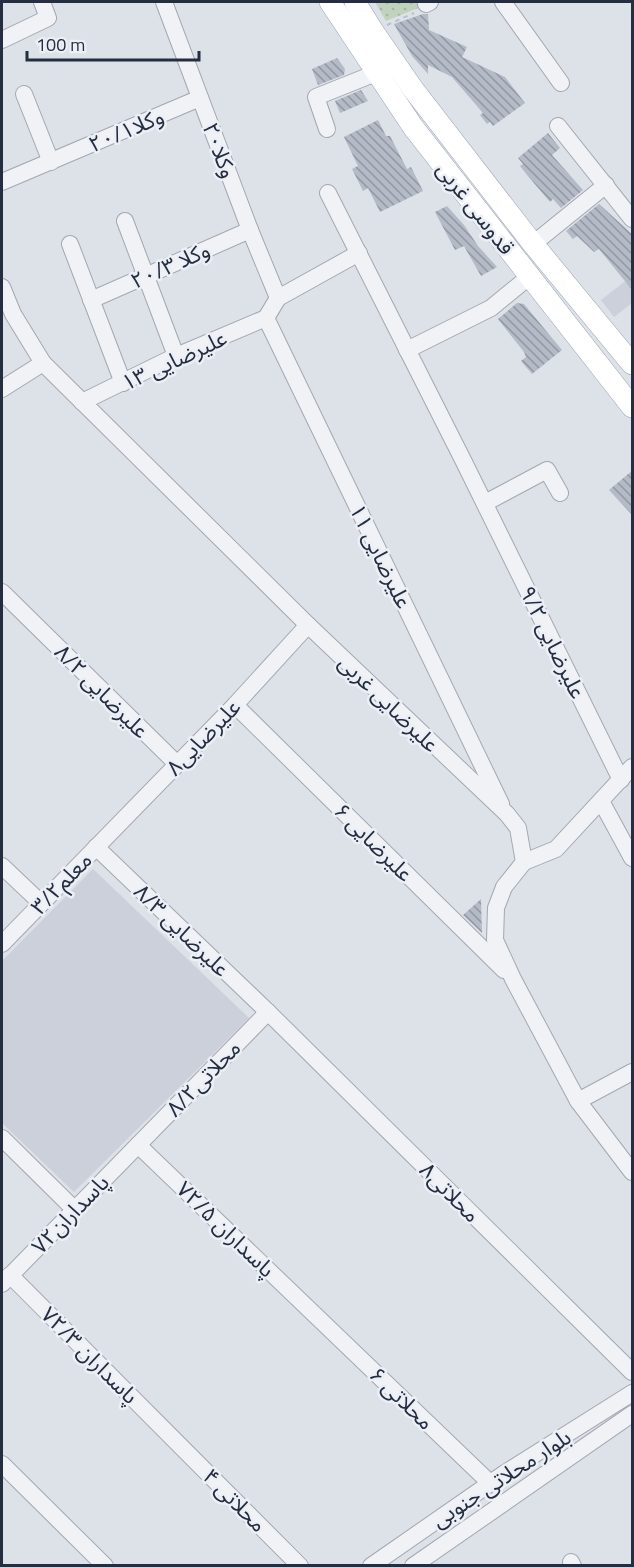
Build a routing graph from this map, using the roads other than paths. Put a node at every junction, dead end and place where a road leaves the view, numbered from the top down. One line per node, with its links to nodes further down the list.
1 (42, 2): 6 (street)
2 (164, 2): 10 (street, وکلا۲۰)
3 (330, 2): 7 (main road, قدوسی غربی)
4 (355, 2): 21 (main road, قدوسی غربی)
5 (502, 2): 8 (street)
6 (2, 40)
7 (376, 73): 12 (street); 24 (main road, قدوسی غربی)
8 (561, 83)
9 (24, 94): 13 (street)
10 (200, 98): 13 (street, وکلا۲۰/۱); 19 (street, وکلا۲۰)
11 (558, 126): 15 (street)
12 (327, 129)
13 (51, 162): 14 (street, وکلا۲۰/۱)
14 (2, 182)
15 (606, 185): 17 (street); 21 (street)
16 (328, 193): 22 (street, ۹/۲ علیرضایی)
17 (633, 219)
18 (125, 220): 23 (street)
19 (250, 230): 23 (street, وکلا ۲۰/۳); 26 (street, وکلا۲۰)
20 (70, 244): 27 (street)
21 (533, 244): 32 (main road, قدوسی غربی)
22 (358, 253): 26 (street); 29 (street, ۹/۲ علیرضایی)
23 (146, 275): 27 (street, وکلا ۲۰/۳); 30 (street)
24 (530, 276): 29 (street); 36 (main road, قدوسی غربی)
25 (2, 288): 31 (street, علیرضایی غربی)
26 (278, 298): 28 (street)
27 (91, 300): 33 (street)
28 (266, 318): 30 (street, ۱۳ علیرضایی); 46 (street, ۱۱ علیرضایی)
29 (407, 350): 38 (street, ۹/۲ علیرضایی)
30 (176, 356): 33 (street, ۱۳ علیرضایی)
31 (43, 363): 34 (street); 35 (street, علیرضایی غربی)
32 (633, 364)
33 (123, 383): 35 (street, ۱۳ علیرضایی)
34 (2, 389)
35 (82, 402): 40 (street, علیرضایی غربی)
36 (633, 407)
37 (560, 493): 38 (street)
38 (485, 503): 44 (street, ۹/۲ علیرضایی)
39 (2, 592): 42 (street, علیرضایی ۸/۲)
40 (308, 626): 41 (street, علیرضایی۸); 46 (street, علیرضایی غربی)
41 (235, 705): 42 (street, علیرضایی۸); 53 (street, ۶ علیرضایی)
42 (177, 764): 47 (street, علیرضایی۸)
43 (633, 767): 44 (street)
44 (621, 780): 45 (street)
45 (601, 801): 48 (street); 49 (street)
46 (507, 814): 49 (street, علیرضایی غربی)
47 (96, 847): 51 (street, معلم۳/۲); 54 (street, ۸/۳ علیرضایی)
48 (633, 858)
49 (524, 862): 53 (street)
50 (2, 866): 51 (street)
51 (41, 903): 52 (street, معلم۳/۲)
52 (2, 944)
53 (513, 979): 56 (street)
54 (268, 1012): 58 (street, محلاتی۸/۲); 63 (street, محلاتی۸)
55 (633, 1072): 56 (street)
56 (578, 1101): 59 (street)
57 (2, 1138): 60 (street)
58 (138, 1145): 60 (street, پاسداران۷۲); 62 (street, ۷۲/۵ پاسداران)
59 (633, 1172)
60 (75, 1210): 61 (street, پاسداران۷۲)
61 (6, 1280): 66 (street, ۷۲/۳ پاسداران)
62 (314, 1314): 68 (street, ۶ محلاتی)
63 (633, 1372)
64 (633, 1393): 68 (street, بلوار محلاتی جنوبی)
65 (633, 1414): 72 (street, بلوار محلاتی جنوبی)
66 (170, 1435): 70 (street, ۴ محلاتی)
67 (2, 1464): 69 (street)
68 (490, 1483): 71 (street, بلوار محلاتی جنوبی)
69 (105, 1566)
70 (300, 1566)
71 (370, 1566)
72 (413, 1566)

